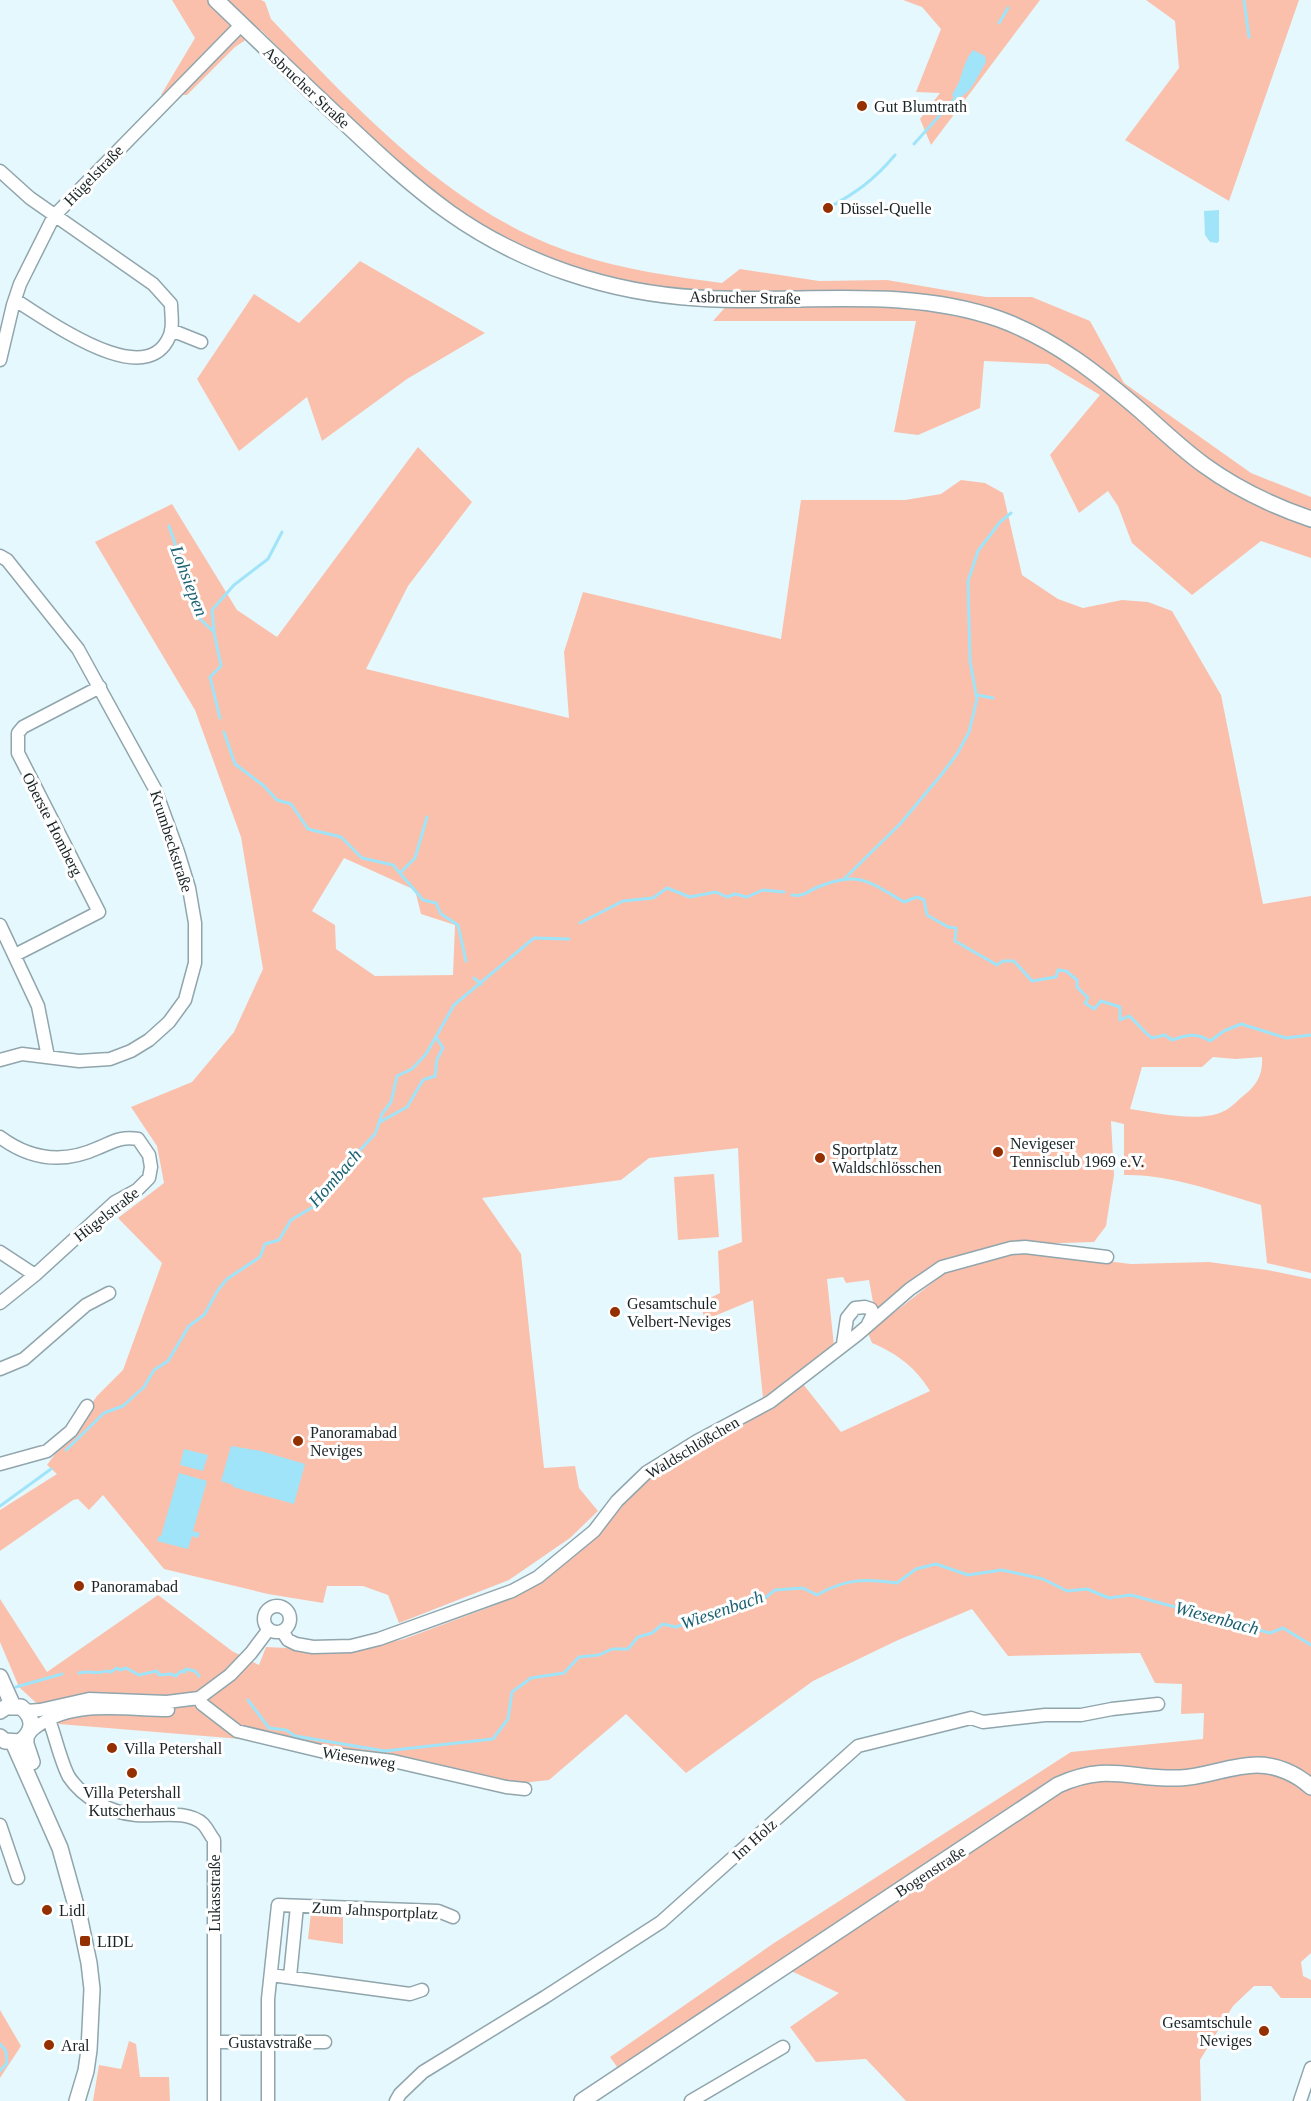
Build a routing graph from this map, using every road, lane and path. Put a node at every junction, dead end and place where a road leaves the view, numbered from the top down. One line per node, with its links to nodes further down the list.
1 (216, 0): 2 (main road, Asbrucher Straße)
2 (242, 24): 4 (street, Hügelstraße); 9 (main road, Asbrucher Straße)
3 (0, 171): 4 (street)
4 (54, 216): 5 (street, Hügelstraße); 6 (street)
5 (15, 300): 6 (street); 8 (street, Hügelstraße)
6 (171, 330): 7 (street)
7 (201, 342)
8 (0, 360)
9 (1311, 519)
10 (0, 556): 11 (street, Krumbeckstraße)
11 (100, 687): 13 (street, Oberste Homberg); 14 (street, Krumbeckstraße)
12 (0, 926): 13 (street)
13 (15, 955): 14 (street)
14 (48, 1057): 15 (street, Krumbeckstraße)
15 (0, 1060)
16 (0, 1137): 19 (street, Hügelstraße)
17 (0, 1252): 19 (street)
18 (1107, 1257): 22 (street, Waldschlößchen)
19 (35, 1275): 21 (street, Hügelstraße)
20 (109, 1293): 24 (street)
21 (0, 1303)
22 (868, 1325): 23 (street, Waldschlößchen); 23 (street)
23 (843, 1344): 28 (street, Waldschlößchen)
24 (0, 1369)
25 (87, 1406): 26 (street)
26 (0, 1464)
27 (269, 1629): 28 (street); 28 (street); 30 (street)
28 (282, 1631)
29 (0, 1677): 32 (main road)
30 (201, 1701): 32 (street); 33 (street); 36 (street, Wiesenweg)
31 (1158, 1704): 52 (street, Im Holz)
32 (10, 1709): 34 (main road)
33 (49, 1720): 34 (street); 44 (street, Lukasstraße)
34 (17, 1737): 49 (main road)
35 (1311, 1787): 53 (main road, Bogenstraße)
36 (525, 1789)
37 (0, 1825): 38 (street)
38 (18, 1878)
39 (297, 1906): 40 (street, Zum Jahnsportplatz); 41 (street, Zum Jahnsportplatz); 42 (street, Zum Jahnsportplatz)
40 (453, 1917)
41 (271, 1975): 42 (street); 46 (street, Zum Jahnsportplatz)
42 (290, 1977): 43 (street)
43 (422, 1990)
44 (214, 2042): 46 (street, Gustavstraße); 50 (street, Lukasstraße)
45 (325, 2042): 46 (street, Gustavstraße)
46 (269, 2043): 51 (street, Zum Jahnsportplatz)
47 (783, 2047): 54 (street)
48 (1311, 2068): 55 (street)
49 (77, 2101)
50 (214, 2101)
51 (268, 2101)
52 (396, 2101)
53 (582, 2101)
54 (691, 2101)
55 (1300, 2101)

